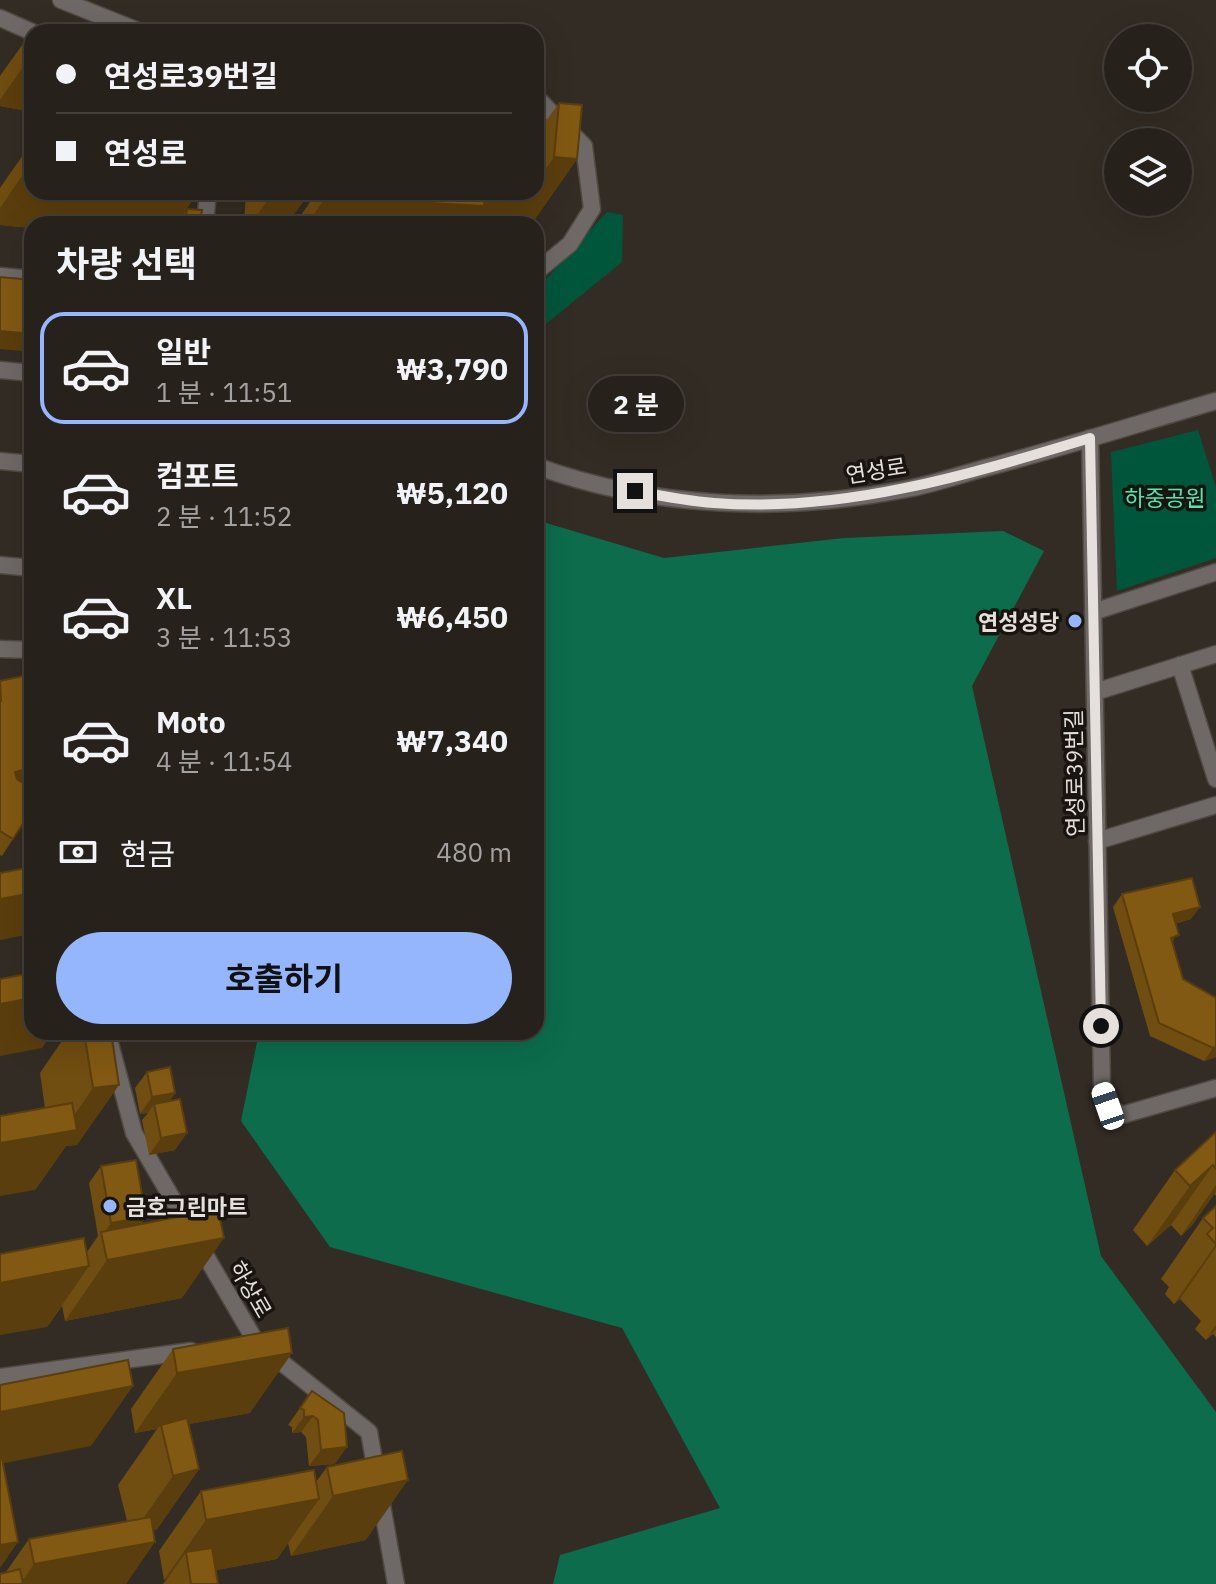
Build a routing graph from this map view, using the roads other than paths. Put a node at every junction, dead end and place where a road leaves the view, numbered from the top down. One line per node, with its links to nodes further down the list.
1 (61, 0): 3 (street)
2 (0, 18): 4 (street)
3 (121, 24)
4 (24, 28)
5 (544, 105): 6 (street)
6 (544, 265)
7 (0, 276): 8 (street)
8 (24, 278)
9 (0, 370): 10 (street)
10 (24, 372)
11 (1216, 401): 12 (street, 연성로)
12 (1090, 438): 15 (street, 연성로); 19 (street, 연성로39번길)
13 (0, 461): 14 (street)
14 (24, 463)
15 (544, 469)
16 (0, 565): 17 (street)
17 (24, 567)
18 (1216, 572): 19 (street)
19 (1093, 612): 24 (street, 연성로39번길)
20 (0, 649): 21 (street)
21 (24, 650)
22 (1216, 654): 23 (street)
23 (1180, 665): 24 (street); 25 (street)
24 (1095, 692): 27 (street, 연성로39번길)
25 (1216, 779)
26 (1216, 805): 27 (street)
27 (1097, 841): 29 (street, 연성로39번길)
28 (109, 1040): 32 (street, 하상로)
29 (1216, 1088)
30 (211, 1348): 31 (street)
31 (0, 1377)
32 (396, 1584)

